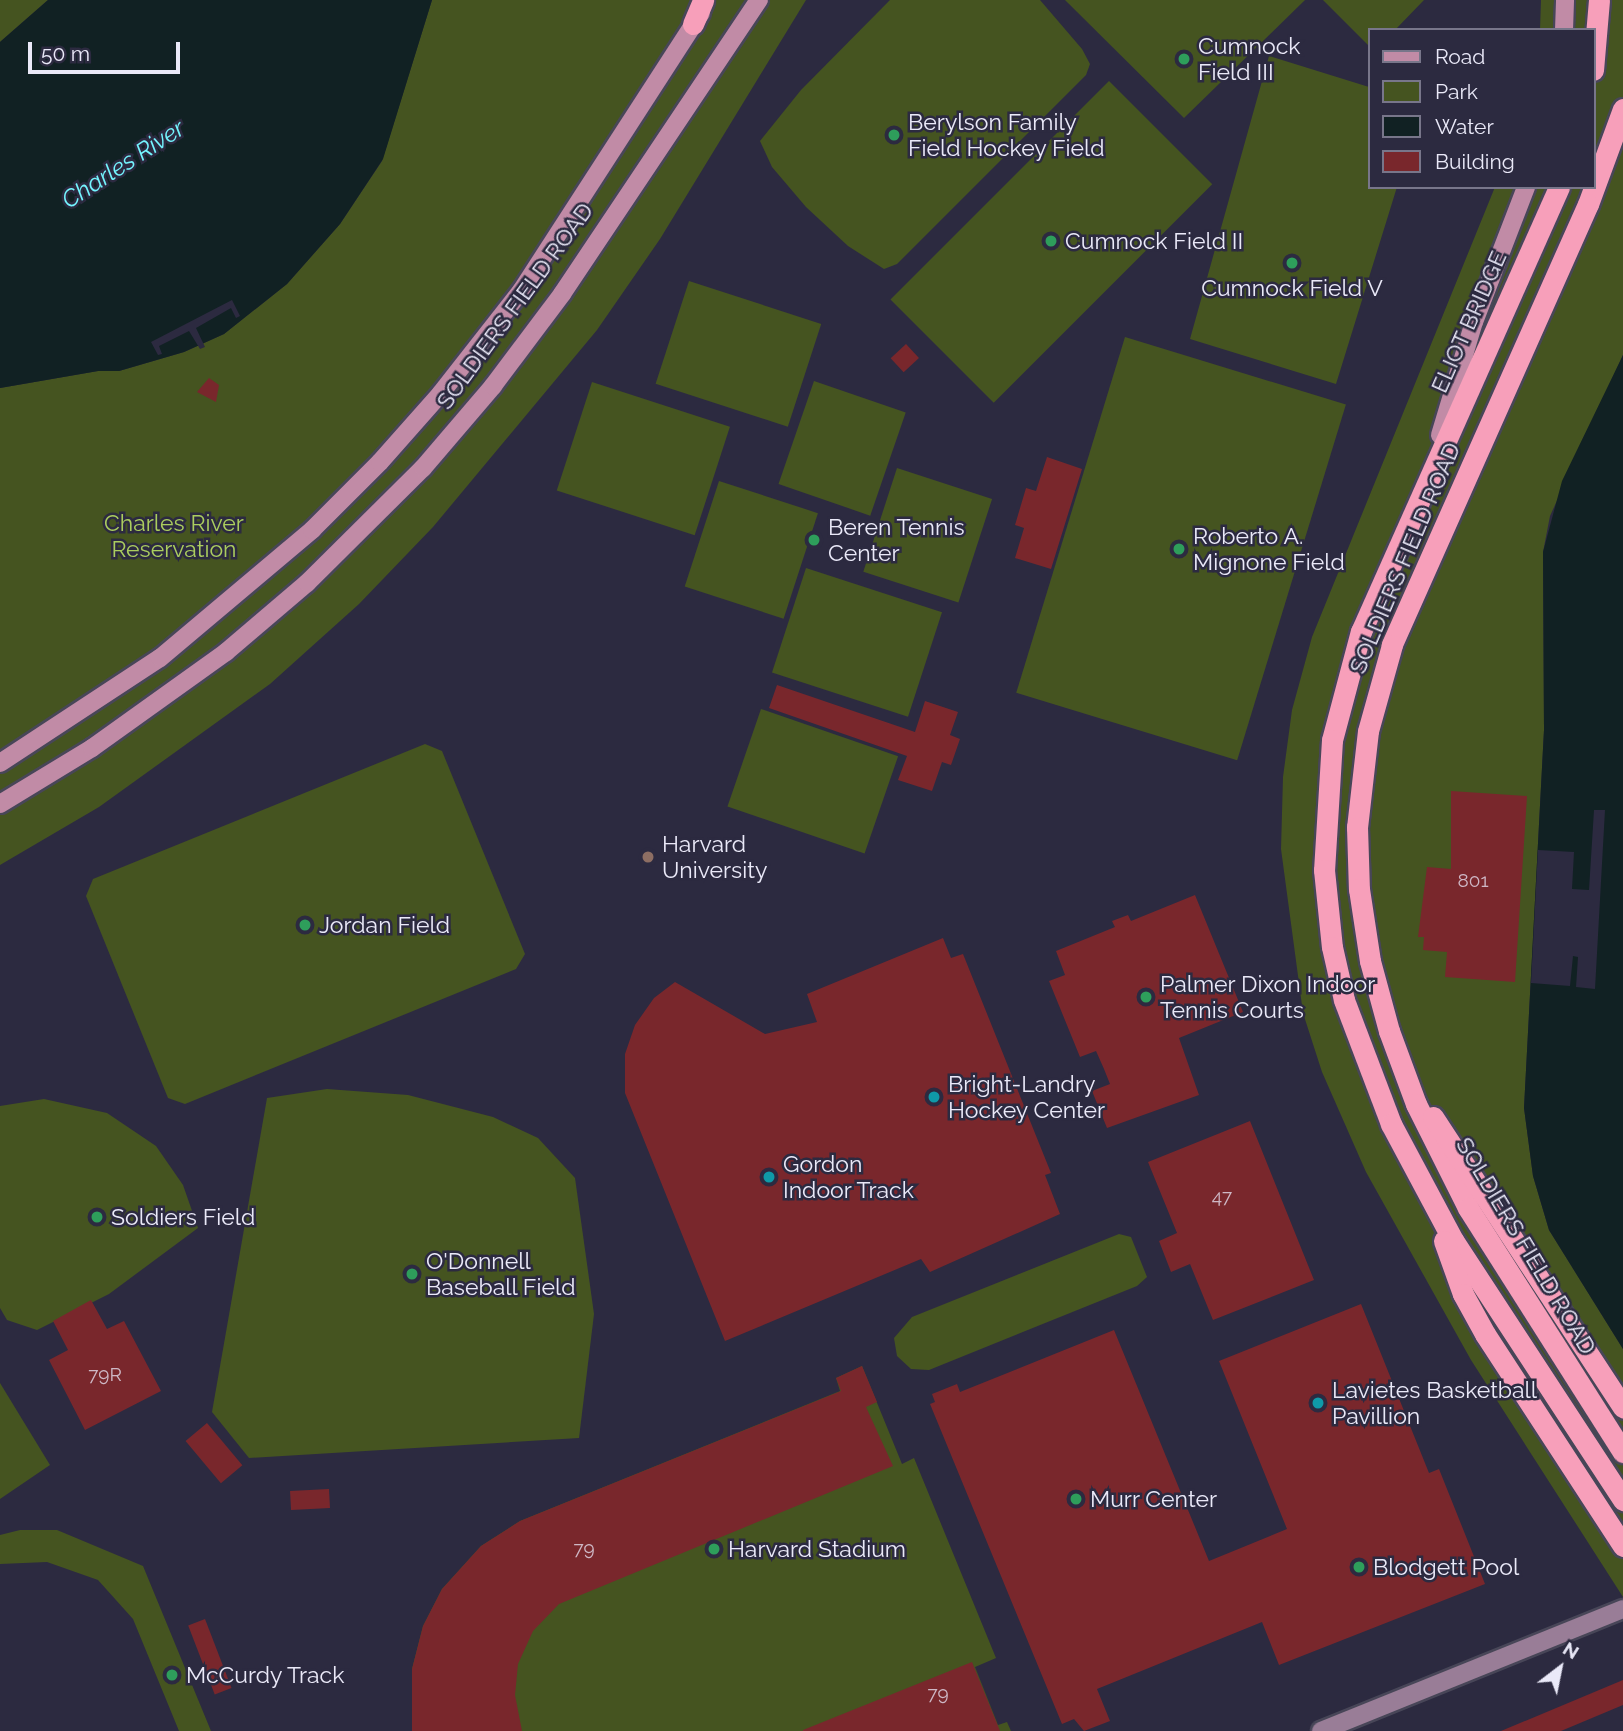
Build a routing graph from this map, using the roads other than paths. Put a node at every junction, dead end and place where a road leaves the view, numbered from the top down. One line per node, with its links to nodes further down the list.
1 (703, 0): 6 (highway)
2 (709, 0): 6 (main road, SOLDIERS FIELD ROAD)
3 (759, 0): 16 (main road, SOLDIERS FIELD ROAD)
4 (1565, 0): 7 (main road)
5 (1599, 0): 8 (highway)
6 (694, 24): 15 (main road, SOLDIERS FIELD ROAD)
7 (1564, 28)
8 (1595, 47)
9 (1623, 109): 10 (highway, SOLDIERS FIELD ROAD)
10 (1595, 185)
11 (1526, 189): 14 (main road, SOLDIERS FIELD ROAD)
12 (1558, 189): 14 (highway, ELIOT BRIDGE)
13 (1594, 189): 17 (highway, SOLDIERS FIELD ROAD)
14 (1428, 478): 18 (highway, SOLDIERS FIELD ROAD)
15 (0, 763)
16 (0, 804)
17 (1406, 1078): 19 (highway); 20 (highway, SOLDIERS FIELD ROAD)
18 (1424, 1190): 21 (highway, SOLDIERS FIELD ROAD); 22 (highway)
19 (1623, 1407)
20 (1623, 1452)
21 (1623, 1500)
22 (1623, 1546)
23 (1623, 1609): 24 (main road)
24 (1321, 1731)

